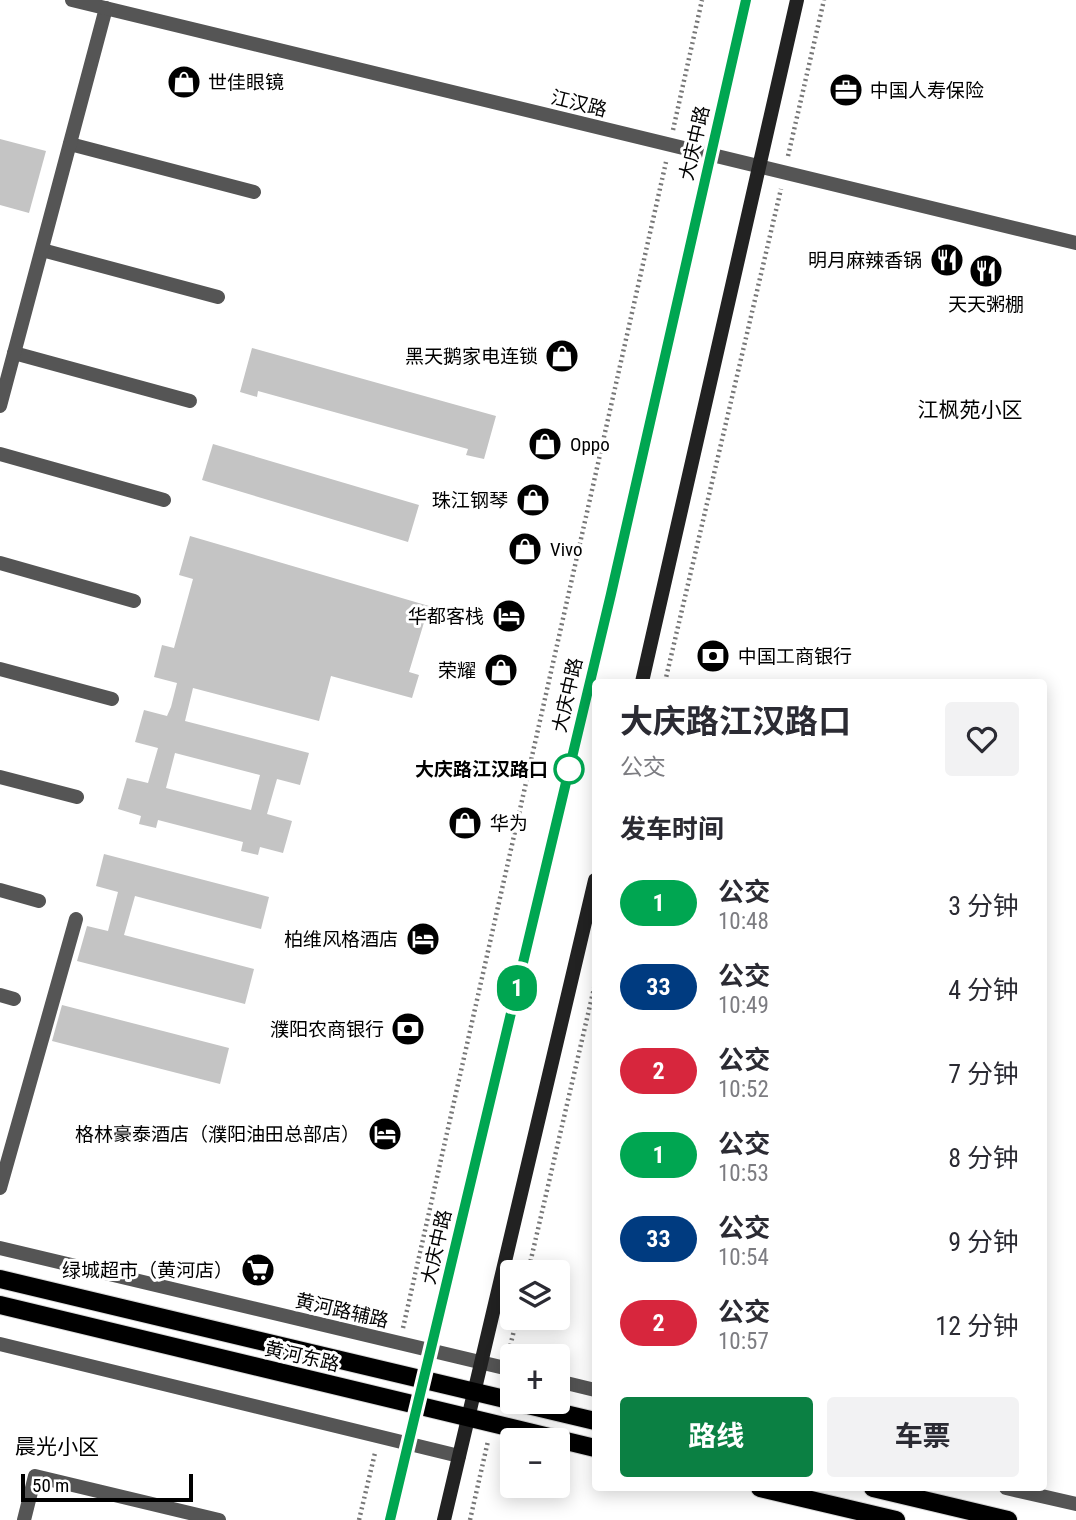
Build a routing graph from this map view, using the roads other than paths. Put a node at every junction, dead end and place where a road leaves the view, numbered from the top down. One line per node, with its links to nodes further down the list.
1 (72, 0): 4 (street, 江汉路)
2 (746, 0): 6 (main road, 大庆中路)
3 (797, 0): 7 (main road)
4 (106, 8): 5 (street); 6 (street, 江汉路)
5 (70, 144): 8 (street); 10 (street)
6 (711, 155): 7 (street, 江汉路); 33 (main road, 大庆中路)
7 (760, 166): 9 (street, 江汉路); 20 (main road)
8 (254, 192)
9 (1076, 243)
10 (42, 250): 11 (street); 12 (street)
11 (218, 297)
12 (14, 353): 13 (street); 14 (street)
13 (190, 401)
14 (0, 406)
15 (0, 454): 16 (street)
16 (164, 500)
17 (0, 564): 18 (street)
18 (134, 601)
19 (0, 669): 21 (street)
20 (643, 679)
21 (113, 699)
22 (0, 777): 23 (street)
23 (77, 797)
24 (0, 890): 26 (street)
25 (592, 893): 34 (main road)
26 (40, 901)
27 (76, 919): 28 (street)
28 (0, 1188)
29 (0, 1248): 33 (street, 黄河路辅路)
30 (0, 1279): 36 (main road, 黄河东路)
31 (0, 1306): 41 (main road, 黄河东路)
32 (0, 1344): 45 (street)
33 (430, 1351): 34 (street, 黄河路辅路); 36 (main road, 大庆中路)
34 (481, 1363): 35 (street, 黄河路辅路); 39 (main road)
35 (500, 1367)
36 (424, 1380): 39 (main road, 黄河东路); 41 (main road, 大庆中路)
37 (570, 1384): 38 (street)
38 (592, 1389)
39 (474, 1392): 40 (main road, 黄河东路); 43 (main road)
40 (500, 1398)
41 (418, 1405): 43 (main road, 黄河东路); 45 (main road, 大庆中路)
42 (567, 1414): 44 (main road, 黄河东路)
43 (468, 1418): 46 (main road, 黄河东路); 47 (main road)
44 (592, 1420)
45 (409, 1443): 47 (street); 54 (main road, 大庆中路)
46 (592, 1447)
47 (459, 1456): 55 (main road)
48 (773, 1491): 56 (main road)
49 (886, 1491): 57 (main road)
50 (1019, 1491): 51 (street)
51 (1076, 1504)
52 (24, 1520): 53 (street)
53 (219, 1520)
54 (390, 1520)
55 (444, 1520)
56 (897, 1520)
57 (1009, 1520)

